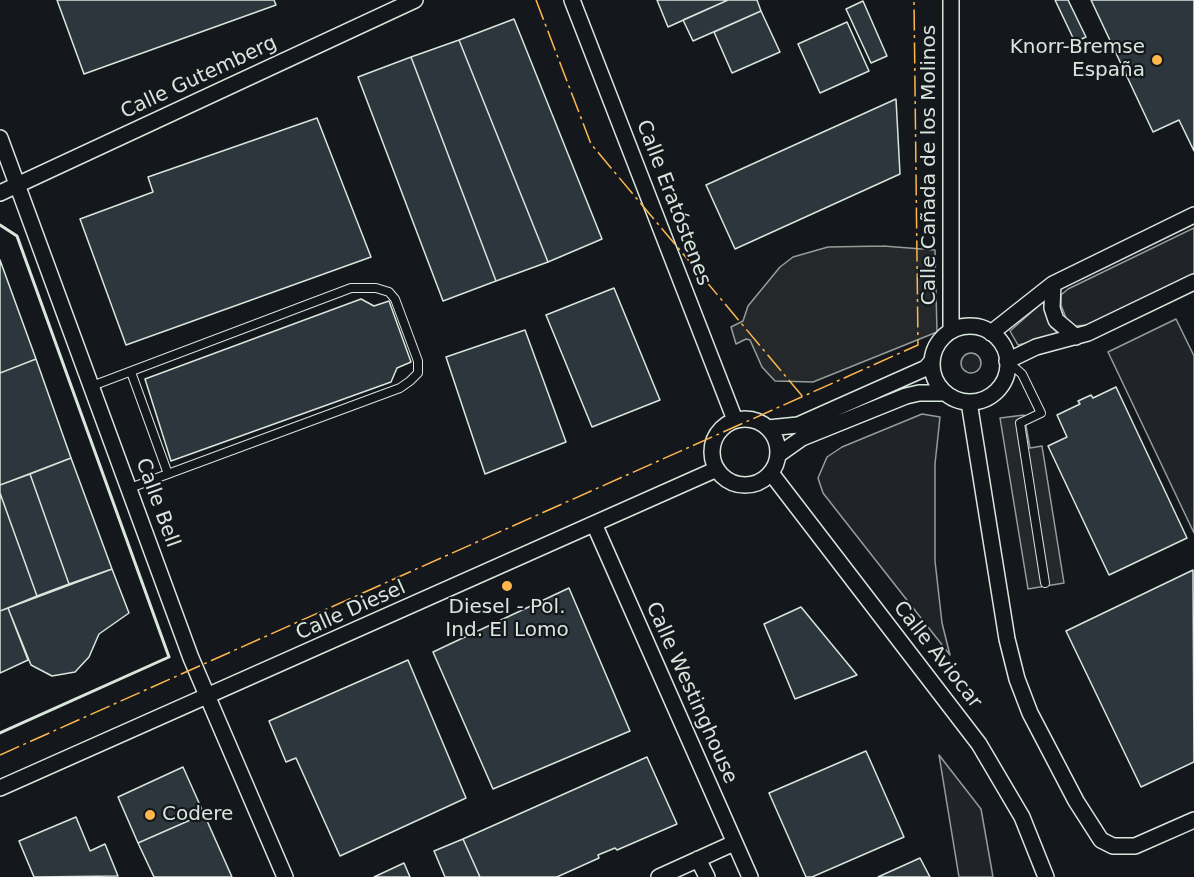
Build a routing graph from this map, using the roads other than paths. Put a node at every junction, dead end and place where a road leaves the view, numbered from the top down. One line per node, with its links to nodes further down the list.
1 (415, 0): 5 (street, Calle Gutemberg)
2 (572, 0): 19 (street, Calle Eratóstenes)
3 (951, 0): 10 (street, Calle Cañada de los Molinos)
4 (0, 138): 5 (street, Calle Bell)
5 (18, 186): 6 (street, Calle Gutemberg); 16 (street, Calle Bell)
6 (0, 193)
7 (1194, 215): 9 (street)
8 (1194, 282): 12 (street)
9 (1053, 284): 11 (street); 12 (street)
10 (951, 331): 11 (street); 13 (street)
11 (991, 333): 14 (street)
12 (1076, 337): 14 (street)
13 (932, 361): 17 (street); 20 (street)
14 (1007, 361): 18 (street); 27 (lane)
15 (131, 372): 16 (lane); 24 (lane); 24 (lane)
16 (92, 386): 25 (street, Calle Bell)
17 (945, 393): 18 (street); 21 (street)
18 (969, 402): 30 (street)
19 (735, 420): 20 (street); 22 (street)
20 (768, 428): 21 (street)
21 (778, 455): 23 (street)
22 (717, 469): 23 (street); 26 (street, Calle Diesel)
23 (771, 473): 37 (street, Calle Aviocar)
24 (168, 474): 25 (lane)
25 (130, 488): 28 (street, Calle Bell)
26 (595, 526): 28 (street, Calle Diesel); 31 (street, Calle Westinghouse)
27 (1045, 583)
28 (207, 697): 29 (street, Calle Diesel); 33 (street, Calle Bell)
29 (0, 788)
30 (1194, 820)
31 (734, 843): 32 (street); 36 (street, Calle Westinghouse)
32 (698, 859): 34 (street); 35 (street)
33 (285, 877)
34 (660, 877)
35 (707, 877)
36 (750, 877)
37 (1046, 877)

